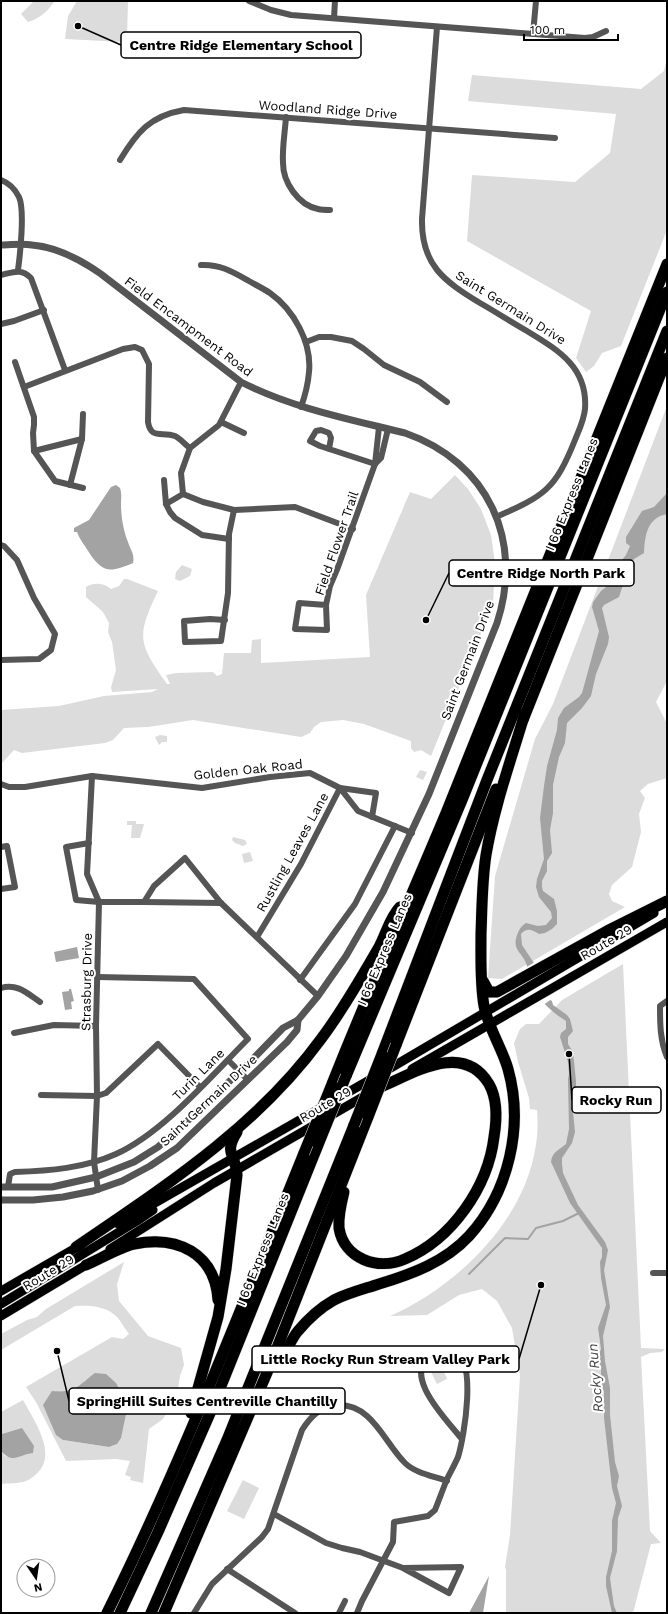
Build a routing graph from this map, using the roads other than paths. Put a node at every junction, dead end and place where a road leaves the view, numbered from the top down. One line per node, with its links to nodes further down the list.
1 (249, 1): 4 (street)
2 (335, 1): 4 (street)
3 (536, 1): 7 (street)
4 (334, 18): 5 (street)
5 (437, 27): 7 (street); 9 (street, Saint Germain Drive)
6 (606, 31): 7 (street)
7 (533, 34)
8 (286, 117): 9 (street, Woodland Ridge Drive); 11 (street, Woodland Ridge Drive); 13 (street)
9 (429, 128): 10 (street, Woodland Ridge Drive); 48 (street, Saint Germain Drive)
10 (555, 138)
11 (120, 160)
12 (1, 180): 14 (street)
13 (330, 210)
14 (21, 244): 15 (street, Field Encampment Road); 18 (street); 28 (street, Field Encampment Road)
15 (1, 245)
16 (667, 264): 65 (highway)
17 (201, 265): 24 (street)
18 (18, 270): 19 (street); 21 (street)
19 (1, 275)
20 (667, 292): 124 (highway, I 66 Express Lanes, bridge)
21 (44, 310): 22 (street); 27 (street)
22 (1, 324)
23 (667, 331): 125 (highway, bridge)
24 (306, 342): 30 (street); 31 (street)
25 (667, 358): 55 (highway)
26 (15, 362): 29 (street)
27 (65, 370): 29 (street); 38 (street)
28 (241, 382): 31 (street, Field Encampment Road); 33 (street)
29 (24, 387): 40 (street)
30 (447, 402)
31 (301, 408): 34 (street, Field Encampment Road)
32 (83, 414): 37 (street)
33 (222, 422): 36 (street); 38 (street)
34 (379, 427): 35 (street, Field Encampment Road); 41 (street, Field Flower Trail)
35 (388, 429): 41 (street, Field Flower Trail); 48 (street, Field Encampment Road)
36 (244, 433)
37 (82, 439): 40 (street); 43 (street)
38 (190, 448): 45 (street)
39 (328, 449): 41 (street)
40 (34, 451): 43 (street)
41 (375, 464): 49 (street, Field Flower Trail)
42 (164, 480): 46 (street)
43 (70, 485): 44 (street)
44 (83, 488)
45 (183, 494): 46 (street); 47 (street)
46 (166, 504): 50 (street)
47 (234, 510): 49 (street); 50 (street)
48 (496, 517): 61 (street, Saint Germain Drive)
49 (352, 528): 52 (street, Field Flower Trail)
50 (229, 539): 53 (street)
51 (1, 546): 54 (street)
52 (326, 605): 52 (street, Field Flower Trail)
53 (225, 620): 53 (street)
54 (1, 660)
55 (525, 713): 76 (highway); 96 (highway, bridge)
56 (92, 776): 57 (street, Golden Oak Road); 58 (street, Golden Oak Road); 62 (street, Strasburg Drive)
57 (1, 784)
58 (340, 788): 59 (street, Golden Oak Road); 59 (street, Rustling Leaves Lane); 72 (street, Rustling Leaves Lane)
59 (372, 817): 60 (street, Golden Oak Road)
60 (395, 826): 61 (street, Golden Oak Road); 75 (street)
61 (412, 833): 79 (street, Saint Germain Drive)
62 (89, 843): 67 (street, Strasburg Drive); 67 (street)
63 (1, 847): 64 (street)
64 (1, 889)
65 (413, 892): 95 (highway); 115 (highway, bridge)
66 (667, 901): 73 (highway)
67 (99, 902): 68 (street); 74 (street, Strasburg Drive)
68 (144, 902): 69 (street); 69 (street)
69 (221, 903): 72 (street)
70 (667, 906): 73 (main road, Route 29)
71 (667, 922): 84 (main road, Route 29)
72 (256, 937): 75 (street)
73 (557, 964): 77 (highway)
74 (97, 977): 85 (street, Strasburg Drive); 88 (street, Turin Lane)
75 (300, 980): 79 (street)
76 (482, 980): 77 (highway); 82 (highway)
77 (520, 985): 82 (main road, Route 29)
78 (1, 988): 81 (street)
79 (318, 996): 83 (street, Saint Germain Drive)
80 (667, 1001): 87 (street)
81 (40, 1002)
82 (485, 1011): 84 (highway); 97 (main road, Route 29)
83 (298, 1020): 89 (street, Saint Germain Drive); 90 (street, Saint Germain Drive)
84 (490, 1024): 92 (main road, Route 29); 113 (highway)
85 (96, 1026): 86 (street); 94 (street, Strasburg Drive)
86 (14, 1033)
87 (667, 1057)
88 (228, 1060): 89 (street); 91 (street, Turin Lane)
89 (240, 1072): 90 (street); 100 (street, Saint Germain Drive)
90 (248, 1080): 103 (street, Saint Germain Drive)
91 (200, 1087): 94 (street); 98 (street, Turin Lane)
92 (381, 1087): 96 (highway); 99 (main road, Route 29)
93 (41, 1095): 94 (street)
94 (97, 1096): 98 (street, Strasburg Drive)
95 (240, 1126): 97 (highway); 105 (highway)
96 (357, 1144): 113 (highway)
97 (232, 1159): 99 (highway); 102 (main road, Route 29)
98 (94, 1162): 100 (street, Strasburg Drive); 101 (street, Turin Lane)
99 (237, 1170): 106 (main road, Route 29); 112 (highway)
100 (96, 1177): 101 (street, Saint Germain Drive); 103 (street, Strasburg Drive)
101 (4, 1187)
102 (182, 1187): 105 (main road, Route 29); 110 (main road)
103 (98, 1190): 104 (street, Saint Germain Drive)
104 (1, 1200)
105 (76, 1247): 109 (main road, Route 29)
106 (86, 1265): 111 (main road, Route 29); 112 (highway)
107 (653, 1273): 108 (street)
108 (667, 1273)
109 (1, 1291)
110 (1, 1304)
111 (1, 1316)
112 (218, 1317): 115 (highway)
113 (269, 1368): 126 (highway)
114 (461, 1438): 114 (street); 116 (street)
115 (174, 1468): 123 (highway)
116 (446, 1481): 117 (street); 118 (street)
117 (274, 1514): 118 (street); 120 (street)
118 (383, 1561): 119 (street); 130 (street)
119 (403, 1568): 119 (street)
120 (227, 1569): 122 (street); 127 (street)
121 (345, 1601): 129 (street)
122 (289, 1611): 128 (street)
123 (107, 1613)
124 (120, 1613)
125 (151, 1613)
126 (164, 1613)
127 (194, 1613)
128 (295, 1613)
129 (339, 1613)
130 (358, 1613)

